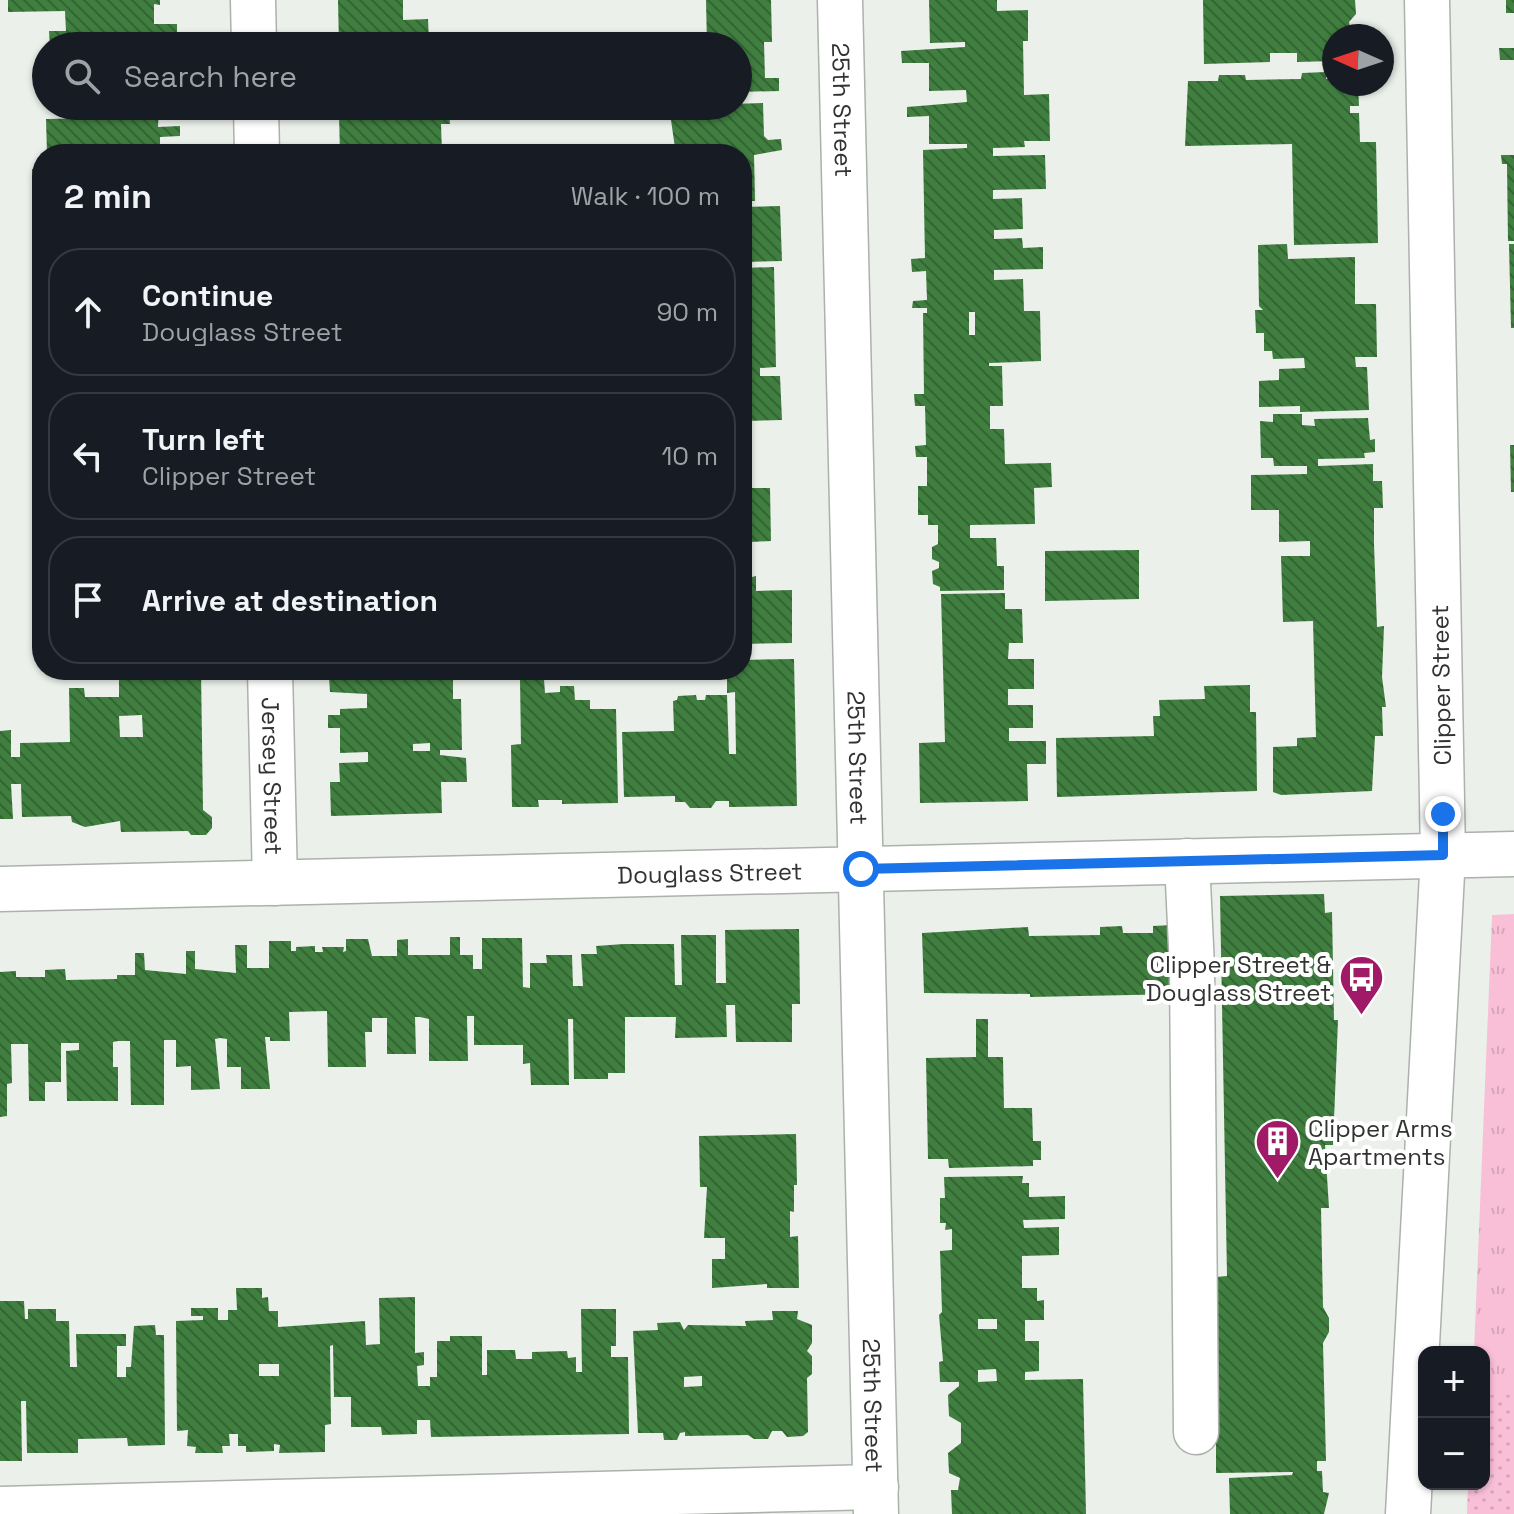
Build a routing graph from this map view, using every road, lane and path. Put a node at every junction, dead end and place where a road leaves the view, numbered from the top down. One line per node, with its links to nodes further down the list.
1 (253, 0): 4 (street)
2 (840, 0): 11 (street, 25th Street)
3 (1427, 0): 9 (street, Clipper Street)
4 (254, 32)
5 (256, 120): 6 (street)
6 (257, 144)
7 (270, 680): 12 (street, Jersey Street)
8 (1514, 854): 9 (street, Douglass Street)
9 (1443, 855): 10 (street, Douglass Street); 17 (street, Clipper Street)
10 (1187, 861): 11 (street, Douglass Street); 14 (street)
11 (861, 869): 12 (street, Douglass Street); 15 (street, 25th Street)
12 (275, 883): 13 (street, Douglass Street)
13 (0, 889)
14 (1196, 1432)
15 (876, 1500): 16 (street)
16 (0, 1509)
17 (1408, 1514)

